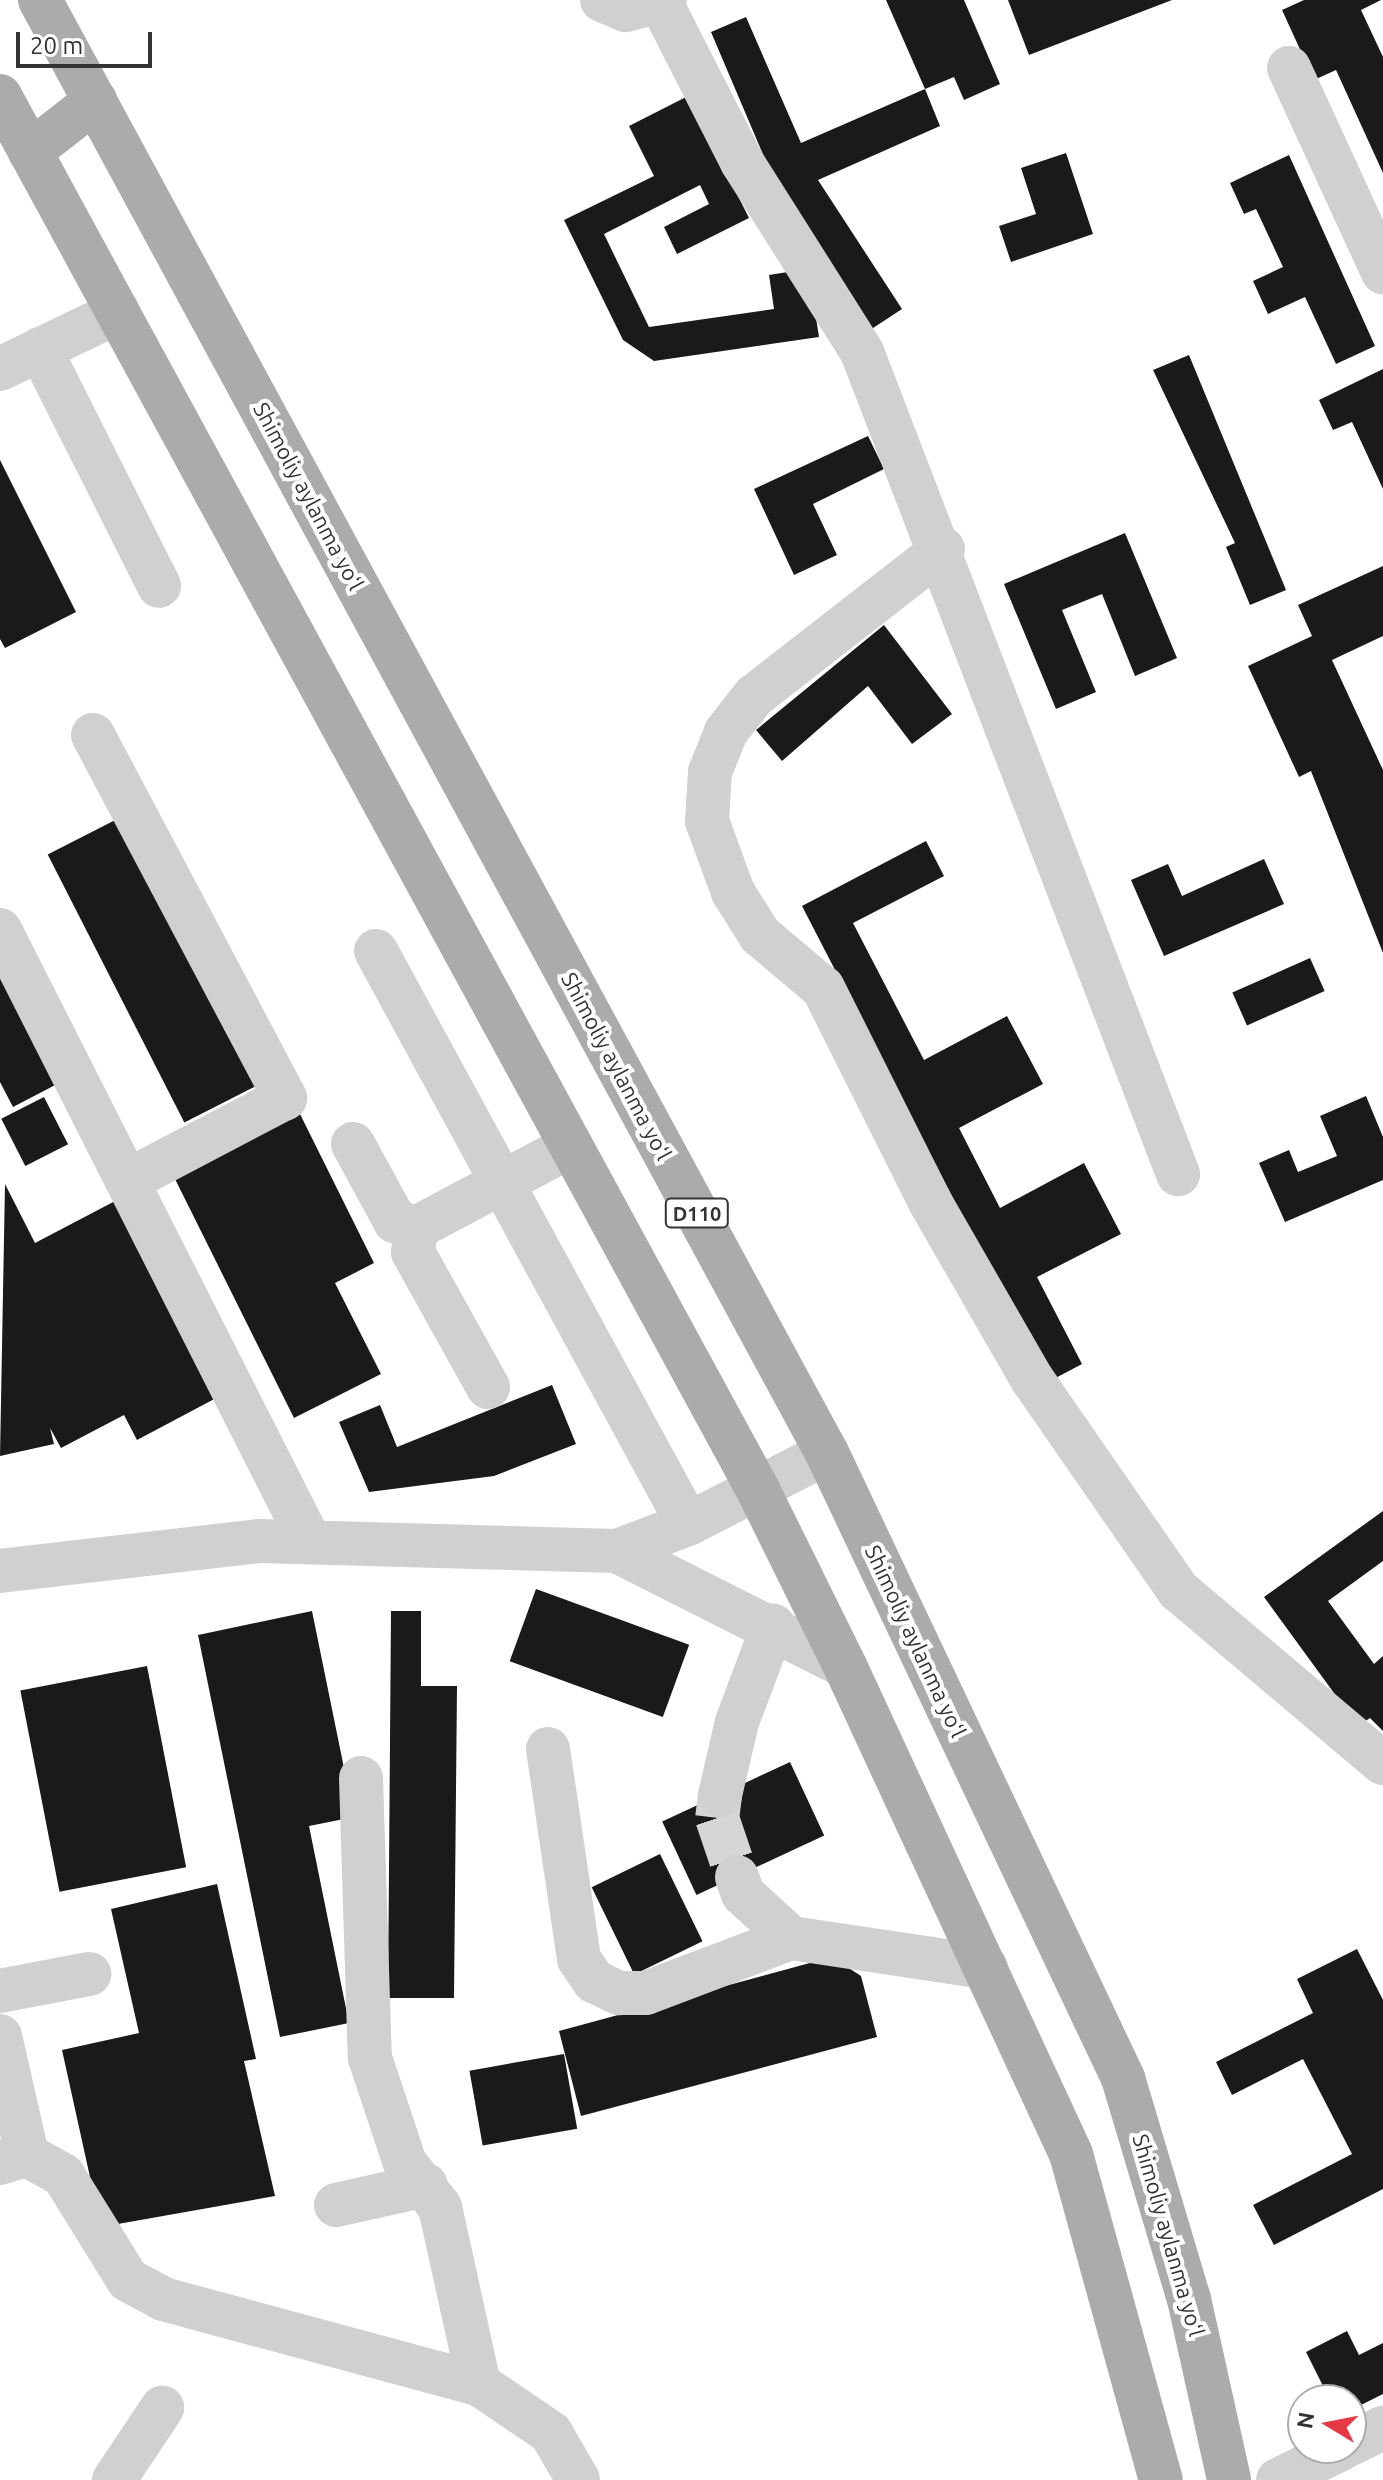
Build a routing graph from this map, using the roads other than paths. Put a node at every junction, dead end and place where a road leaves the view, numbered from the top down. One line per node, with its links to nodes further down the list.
1 (40, 0): 6 (main road, Shimoliy aylanma yoʻl / D110)
2 (602, 0): 3 (street)
3 (663, 1): 12 (street)
4 (1289, 68): 8 (street)
5 (0, 96): 7 (main road)
6 (95, 101): 7 (main road); 24 (main road, Shimoliy aylanma yoʻl / D110)
7 (30, 152): 9 (main road)
8 (1383, 272)
9 (118, 312): 10 (street); 18 (main road)
10 (40, 349): 11 (street); 13 (street)
11 (0, 369)
12 (943, 549): 19 (street); 33 (street)
13 (159, 586)
14 (93, 735): 20 (street)
15 (0, 930): 20 (street)
16 (376, 951): 21 (street)
17 (353, 1144): 22 (street)
18 (571, 1146): 21 (street); 25 (main road)
19 (1178, 1174)
20 (127, 1181): 27 (street)
21 (502, 1183): 22 (street); 26 (street)
22 (416, 1228): 23 (street)
23 (488, 1387)
24 (827, 1453): 25 (street); 51 (main road, Shimoliy aylanma yoʻl / D110)
25 (758, 1490): 26 (street); 31 (main road)
26 (688, 1524): 28 (street)
27 (310, 1542): 28 (street); 29 (street)
28 (617, 1551): 30 (street)
29 (0, 1571)
30 (773, 1626): 31 (street); 35 (street)
31 (845, 1666): 38 (main road)
32 (548, 1749): 37 (street)
33 (1383, 1763)
34 (361, 1778): 43 (street)
35 (720, 1795)
36 (737, 1877): 37 (street)
37 (791, 1938): 38 (street)
38 (986, 1967): 50 (main road)
39 (89, 1974): 40 (street)
40 (0, 1991)
41 (0, 2036): 42 (street)
42 (13, 2159): 45 (street)
43 (426, 2185): 44 (street); 45 (street)
44 (336, 2205)
45 (479, 2384): 49 (street)
46 (162, 2408): 48 (street)
47 (1310, 2464): 52 (street)
48 (114, 2480)
49 (578, 2480)
50 (1161, 2480)
51 (1229, 2480)
52 (1278, 2480)

